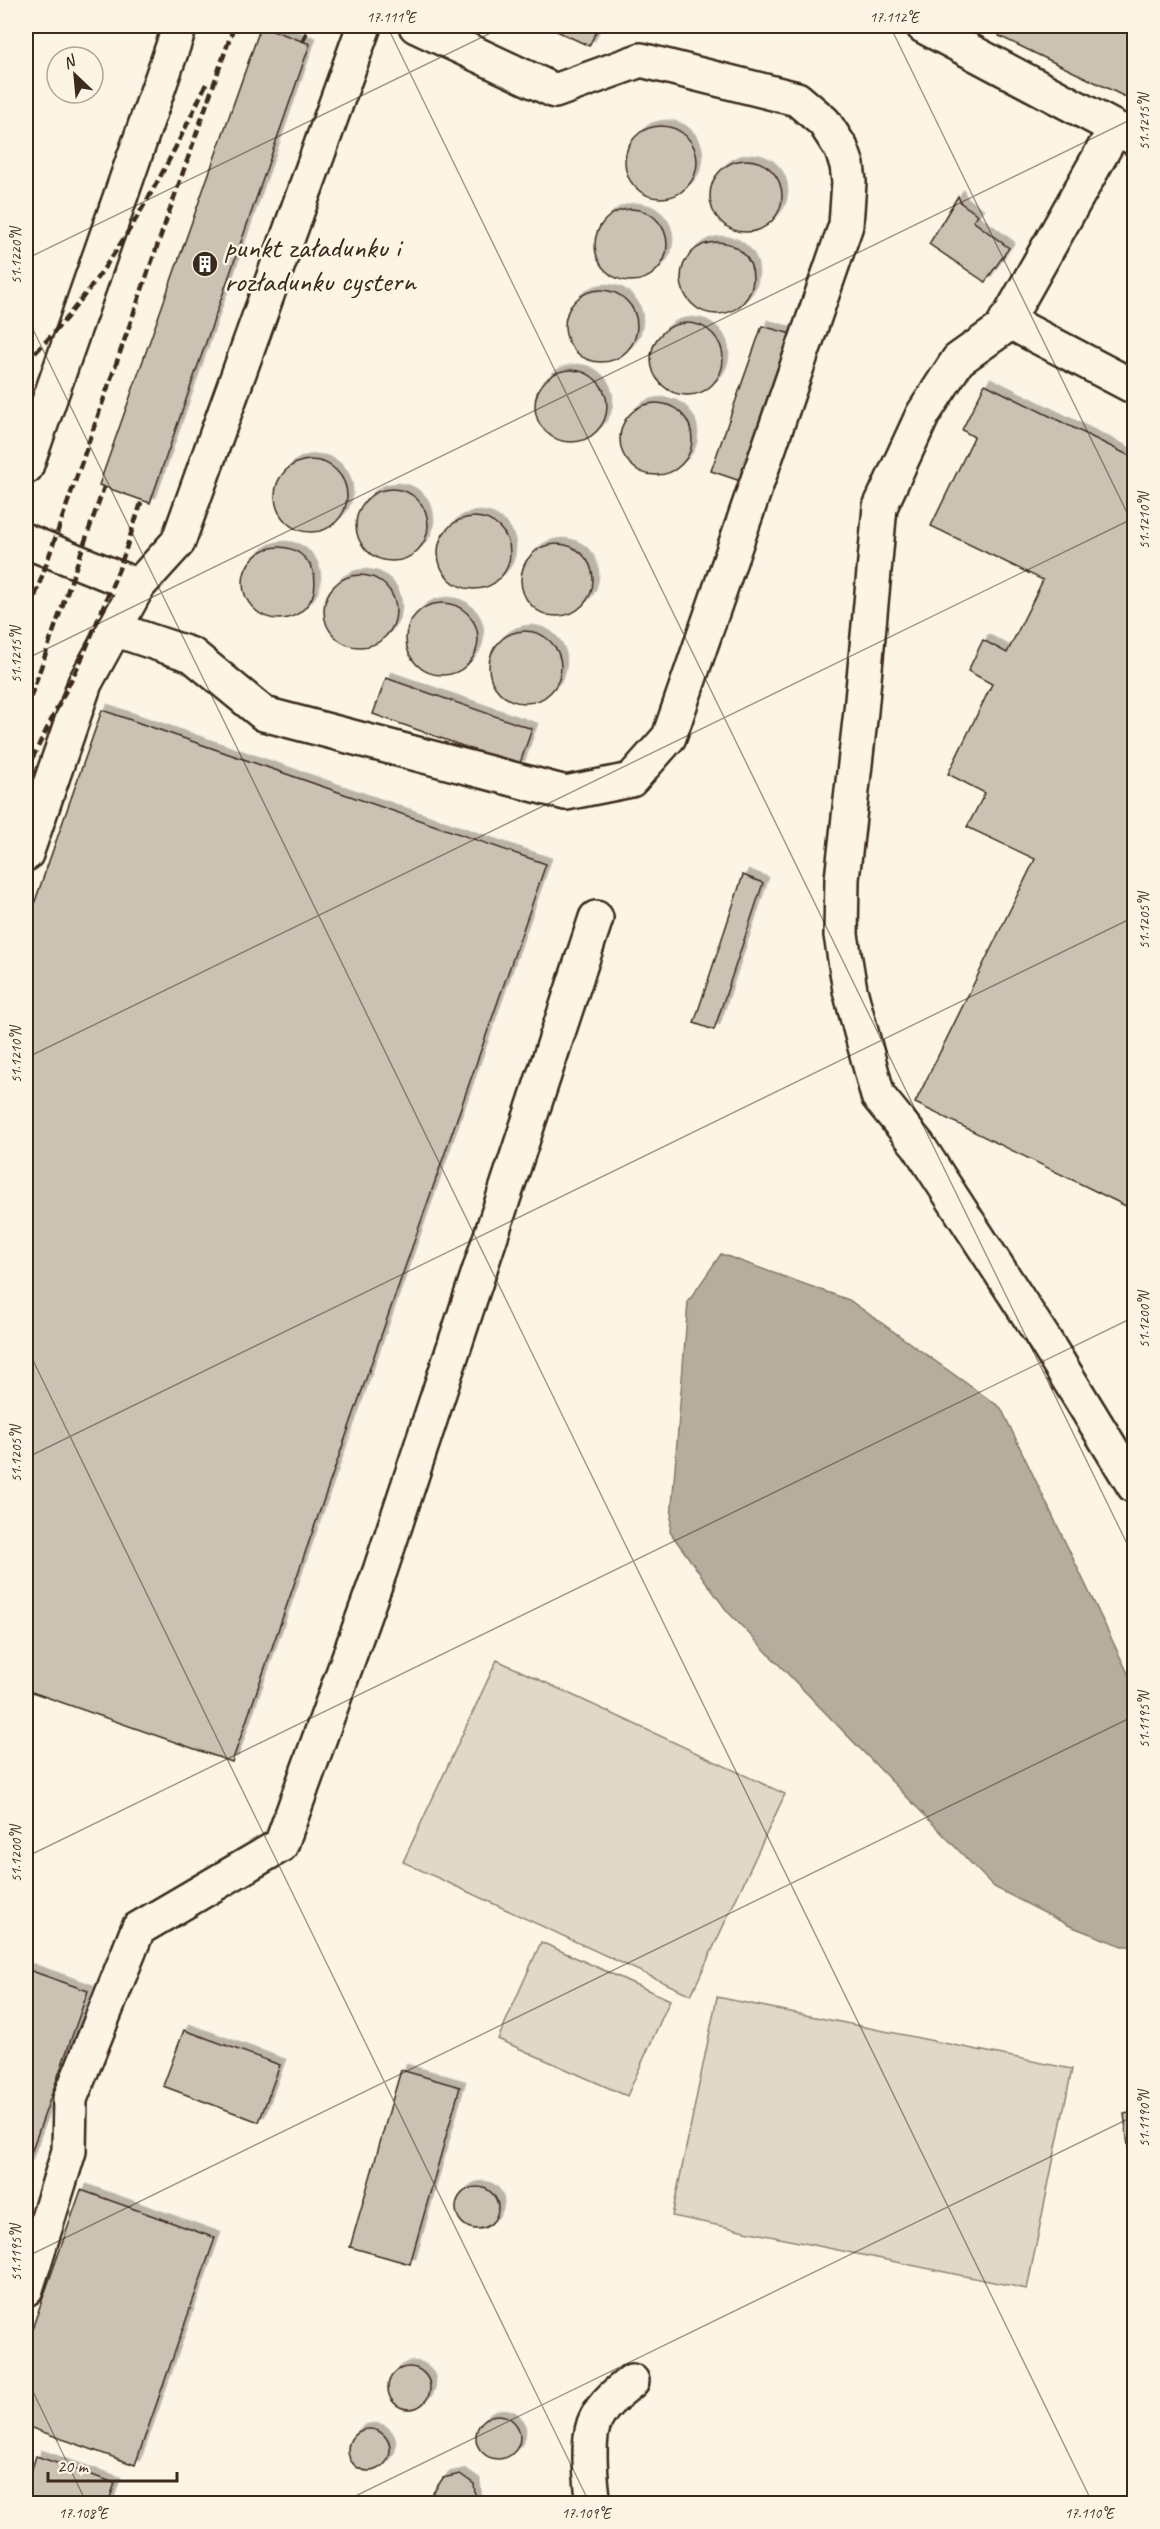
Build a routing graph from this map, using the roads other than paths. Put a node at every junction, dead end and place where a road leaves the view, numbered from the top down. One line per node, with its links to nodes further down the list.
1 (180, 26): 8 (lane)
2 (364, 26): 10 (lane)
3 (416, 26): 11 (lane)
4 (923, 26): 5 (lane)
5 (1125, 134): 6 (lane)
6 (1006, 320): 7 (lane); 14 (lane)
7 (1134, 387)
8 (26, 467)
9 (26, 542): 10 (lane)
10 (138, 586): 11 (lane)
11 (114, 629): 12 (lane)
12 (26, 854)
13 (596, 918): 15 (lane)
14 (1134, 1486)
15 (26, 2289)
16 (632, 2381): 17 (lane)
17 (594, 2504)

